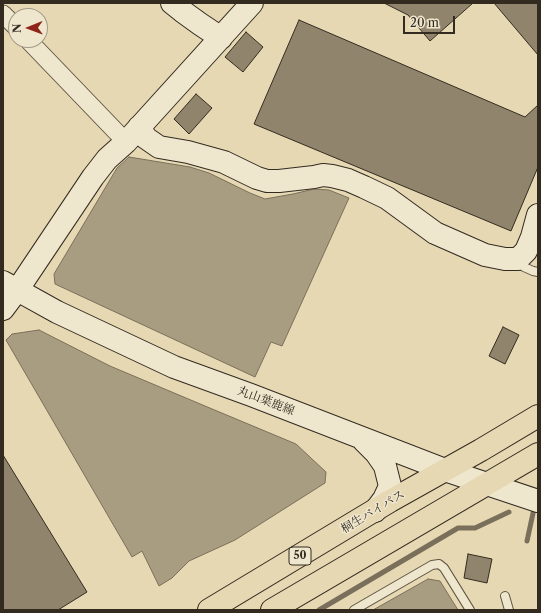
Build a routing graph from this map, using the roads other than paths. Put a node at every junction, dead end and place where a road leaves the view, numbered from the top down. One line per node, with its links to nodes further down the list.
1 (172, 3): 3 (street)
2 (252, 3): 3 (street)
3 (221, 38): 5 (street)
4 (37, 48): 5 (street)
5 (132, 134): 7 (street); 8 (street)
6 (538, 215): 7 (street)
7 (530, 267)
8 (10, 285): 9 (street); 11 (street, 丸山葉鹿線)
9 (3, 308)
10 (538, 416): 13 (highway, 桐生バイパス / 50)
11 (361, 438): 13 (street, 丸山葉鹿線); 16 (street)
12 (538, 454): 14 (highway)
13 (445, 470): 14 (street, 丸山葉鹿線); 16 (highway, 桐生バイパス / 50)
14 (486, 484): 15 (street, 丸山葉鹿線); 19 (highway)
15 (531, 499)
16 (374, 510): 18 (highway, 桐生バイパス / 50)
17 (505, 596): 22 (lane)
18 (210, 610)
19 (272, 610)
20 (354, 610): 21 (lane)
21 (470, 610)
22 (509, 610)

